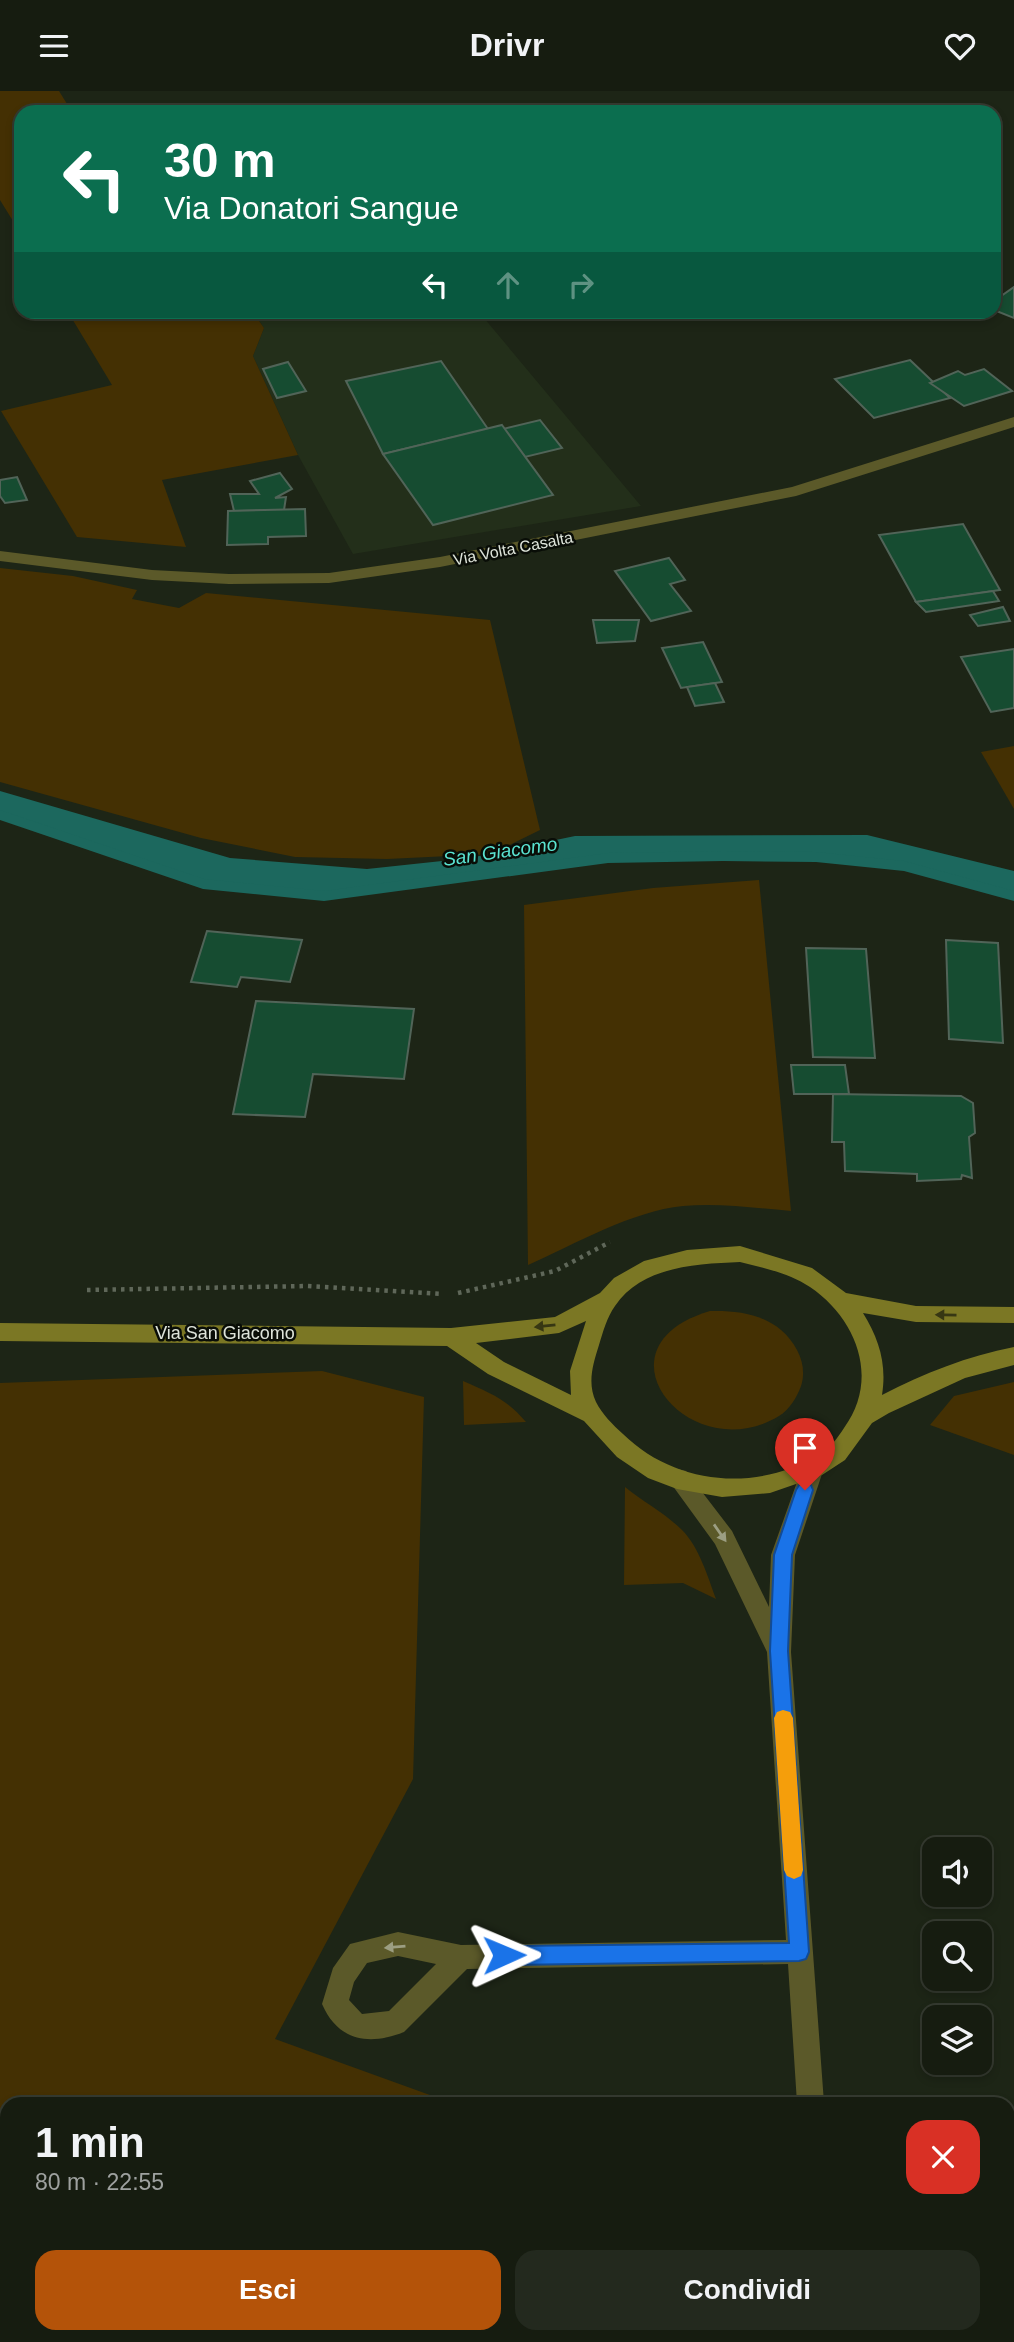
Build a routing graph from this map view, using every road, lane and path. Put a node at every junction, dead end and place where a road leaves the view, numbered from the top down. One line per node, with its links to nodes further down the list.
1 (1014, 422): 2 (street, Via Volta Casalta)
2 (0, 556)
3 (619, 1237): 4 (path)
4 (84, 1290)
5 (607, 1299): 6 (street, Via San Giacomo); 9 (street, Via San Giacomo, one-way to 9); 11 (street)
6 (837, 1299): 7 (street, one-way to 6); 12 (street)
7 (1014, 1315)
8 (0, 1332): 9 (street, Via San Giacomo)
9 (451, 1337): 11 (street)
10 (1014, 1356): 12 (street)
11 (592, 1415): 14 (street)
12 (865, 1416): 13 (street)
13 (813, 1468): 14 (street); 15 (street)
14 (678, 1478): 15 (street, one-way to 15)
15 (779, 1651): 16 (street)
16 (799, 1952): 17 (street); 18 (street)
17 (461, 1957)
18 (811, 2097)

